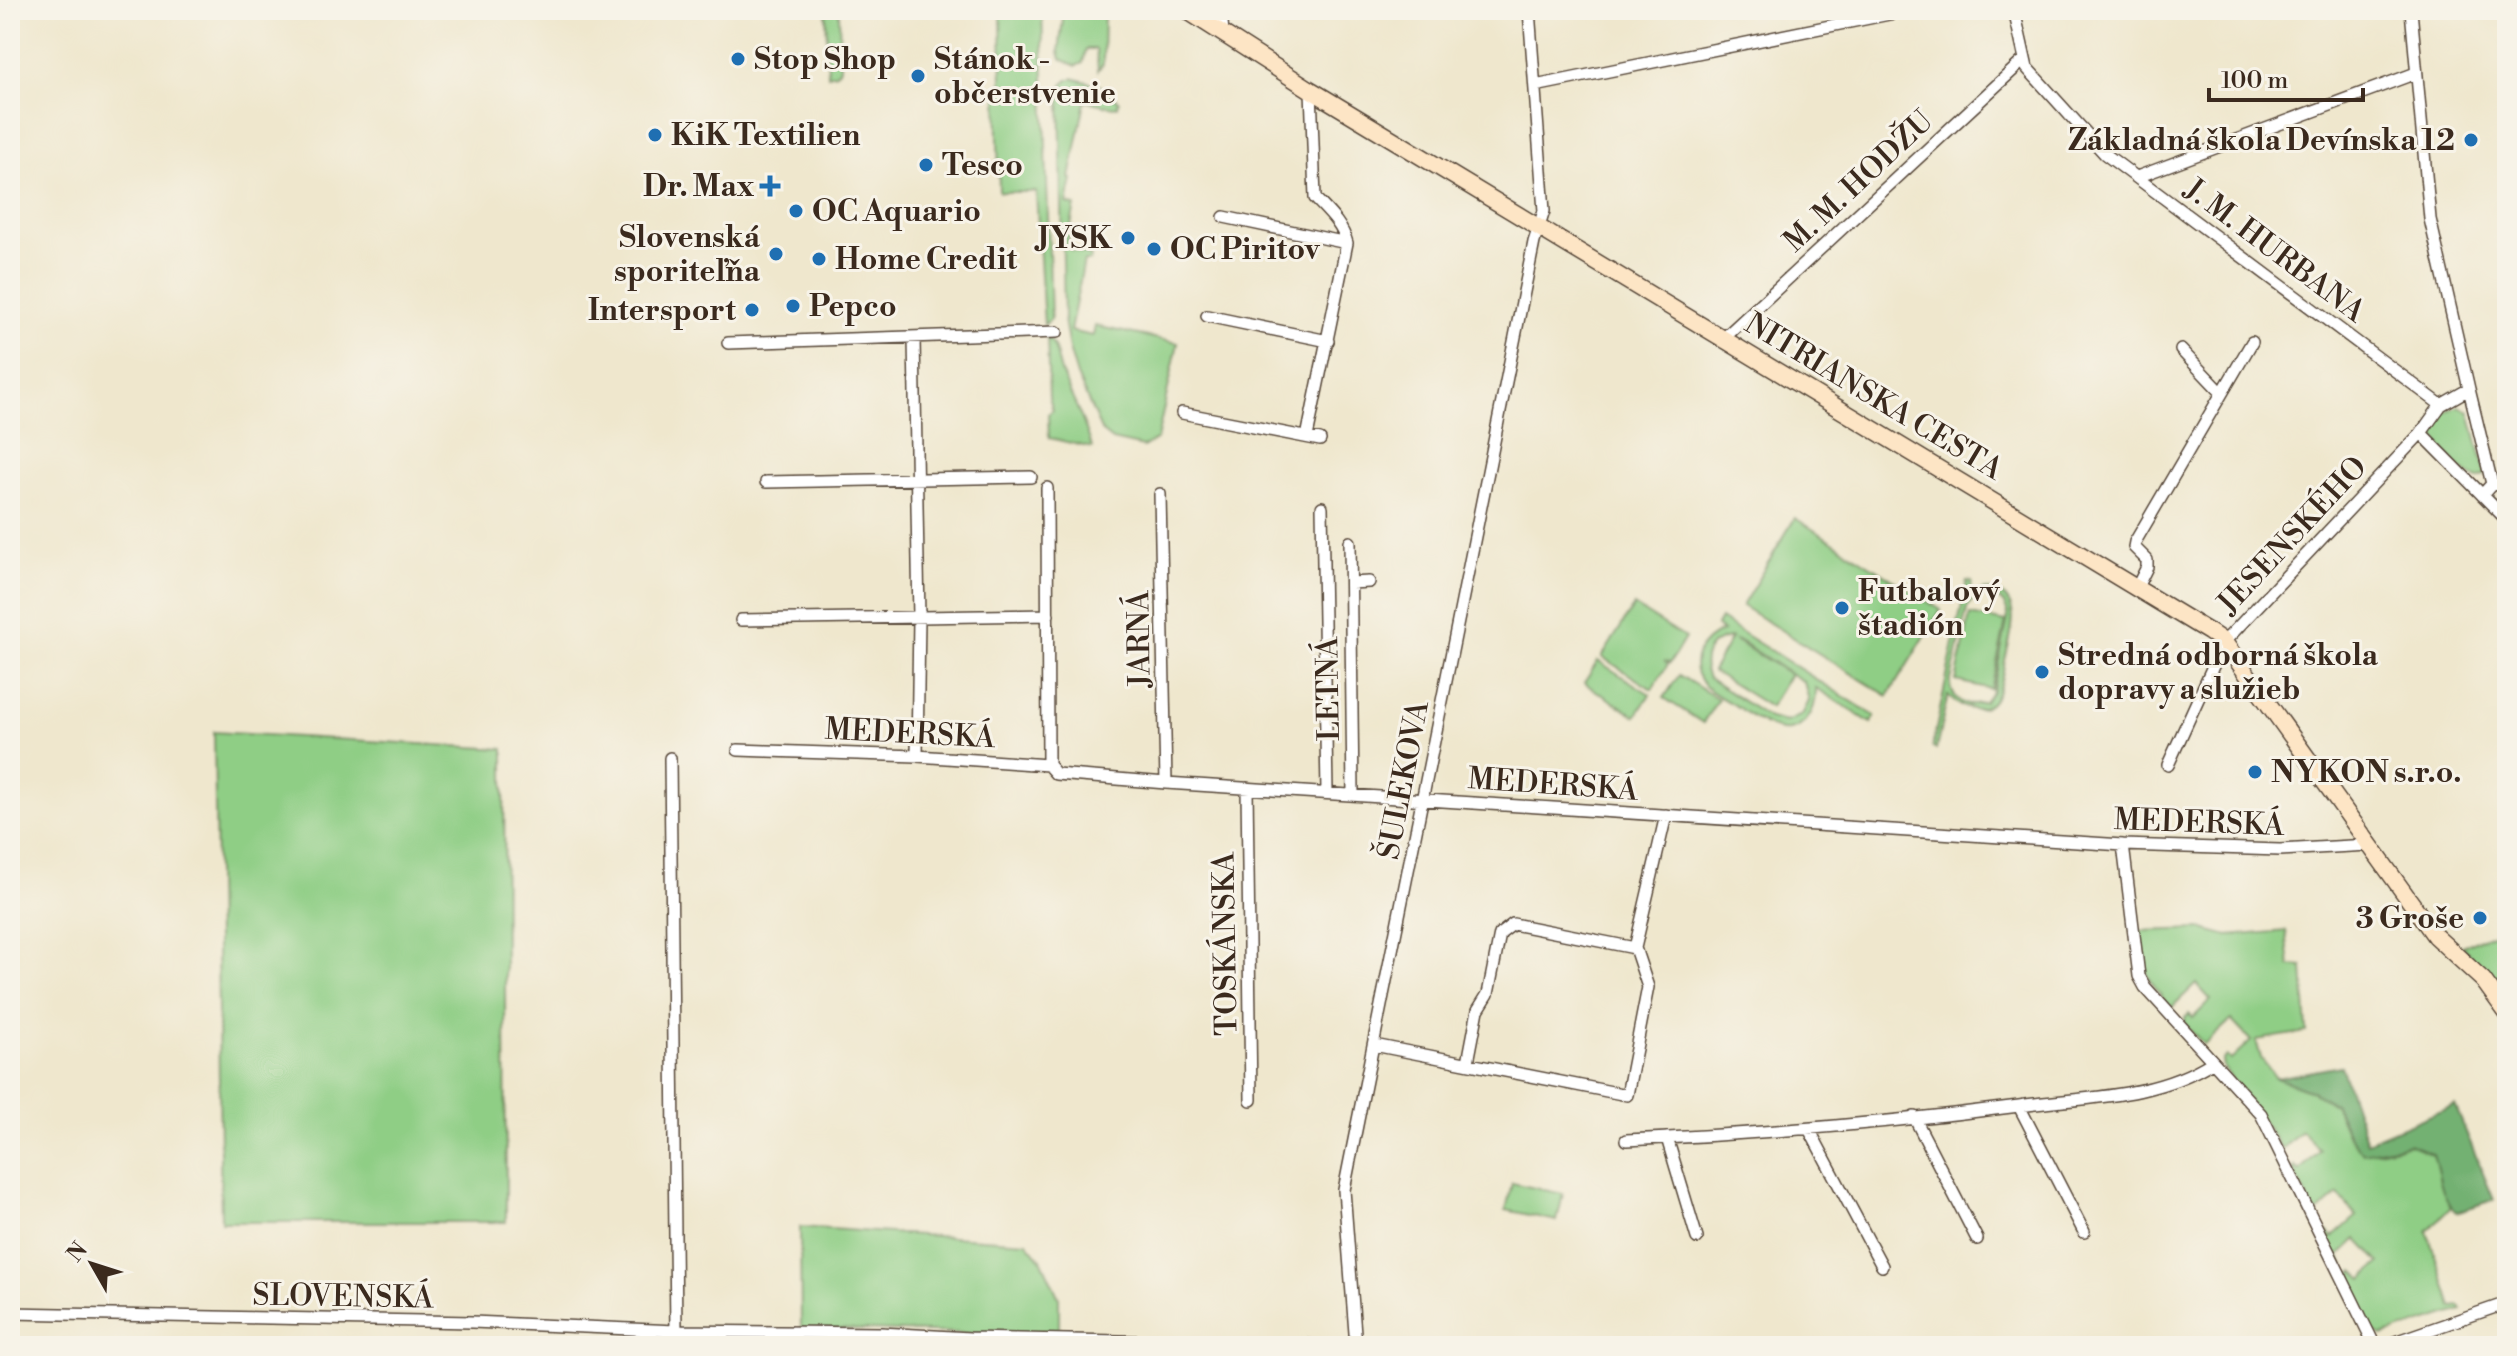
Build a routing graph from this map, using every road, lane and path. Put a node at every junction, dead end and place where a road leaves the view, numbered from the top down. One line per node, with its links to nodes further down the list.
1 (1186, 10): 7 (main road, NITRIANSKA CESTA)
2 (1221, 10): 7 (street)
3 (1529, 10): 10 (street, ŠULEKOVA)
4 (1909, 10): 10 (street)
5 (2014, 10): 8 (street, J. M. HURBANA)
6 (2411, 10): 9 (street)
7 (1223, 33): 11 (main road, NITRIANSKA CESTA)
8 (2025, 59): 12 (street, J. M. HURBANA); 21 (street, M. M. HODŽU)
9 (2416, 73): 12 (street); 26 (street)
10 (1535, 86): 15 (street, ŠULEKOVA)
11 (1311, 90): 13 (street); 15 (main road, NITRIANSKA CESTA)
12 (2137, 177): 28 (street, J. M. HURBANA)
13 (1331, 215): 16 (street); 17 (street)
14 (1224, 217): 16 (street)
15 (1539, 226): 21 (main road, NITRIANSKA CESTA); 60 (street, ŠULEKOVA)
16 (1321, 237): 17 (street)
17 (1347, 243): 22 (street)
18 (1207, 316): 22 (street)
19 (1057, 332): 20 (street)
20 (914, 338): 24 (street); 34 (street)
21 (1724, 338): 46 (main road, NITRIANSKA CESTA)
22 (1328, 341): 31 (street)
23 (2252, 342): 27 (street)
24 (728, 343)
25 (2181, 350): 27 (street)
26 (2469, 389): 28 (street); 36 (street)
27 (2222, 393): 46 (street)
28 (2441, 405): 30 (street, JESENSKÉHO)
29 (1182, 413): 31 (street)
30 (2421, 433): 40 (street); 50 (street, JESENSKÉHO)
31 (1307, 437): 32 (street)
32 (1320, 440)
33 (1031, 477): 34 (street)
34 (915, 479): 35 (street); 48 (street)
35 (766, 482)
36 (2492, 484): 37 (street); 40 (street)
37 (2507, 486)
38 (1047, 488): 47 (street)
39 (1160, 494): 56 (street, JARNÁ)
40 (2482, 495): 42 (street)
41 (1322, 507): 58 (street)
42 (2507, 520)
43 (1350, 542): 45 (street, LETNÁ)
44 (1369, 582): 45 (street)
45 (1351, 583): 59 (street, LETNÁ)
46 (2137, 587): 50 (main road, NITRIANSKA CESTA)
47 (1048, 615): 48 (street); 54 (street)
48 (919, 618): 49 (street); 52 (street)
49 (741, 620)
50 (2224, 642): 55 (street, JESENSKÉHO); 63 (main road, NITRIANSKA CESTA)
51 (738, 750): 52 (street, MEDERSKÁ)
52 (917, 756): 54 (street, MEDERSKÁ)
53 (670, 758): 81 (street)
54 (1048, 765): 56 (street, MEDERSKÁ)
55 (2168, 765)
56 (1166, 783): 57 (street, MEDERSKÁ)
57 (1247, 788): 58 (street, MEDERSKÁ); 69 (street, TOSKÁNSKA)
58 (1327, 792): 59 (street, MEDERSKÁ)
59 (1353, 794): 60 (street, MEDERSKÁ)
60 (1424, 799): 61 (street, MEDERSKÁ); 66 (street, ŠULEKOVA)
61 (1666, 815): 62 (street, MEDERSKÁ); 64 (street)
62 (2123, 845): 63 (street, MEDERSKÁ); 68 (street)
63 (2369, 845): 65 (main road, NITRIANSKA CESTA)
64 (1635, 948): 67 (street); 67 (street)
65 (2507, 1013)
66 (1374, 1045): 67 (street); 83 (street, ŠULEKOVA)
67 (1468, 1062)
68 (2212, 1062): 70 (street); 84 (street)
69 (1251, 1100)
70 (2019, 1106): 71 (street); 75 (street)
71 (1914, 1117): 72 (street); 77 (street)
72 (1809, 1129): 73 (street); 78 (street)
73 (1667, 1138): 74 (street); 76 (street)
74 (1626, 1140)
75 (2084, 1232)
76 (1697, 1238)
77 (1977, 1239)
78 (1882, 1266)
79 (2507, 1303): 85 (street)
80 (10, 1313): 81 (street, SLOVENSKÁ)
81 (676, 1331): 82 (street, SLOVENSKÁ)
82 (970, 1342): 83 (street, SLOVENSKÁ)
83 (1359, 1346)
84 (2375, 1346)
85 (2383, 1346)

